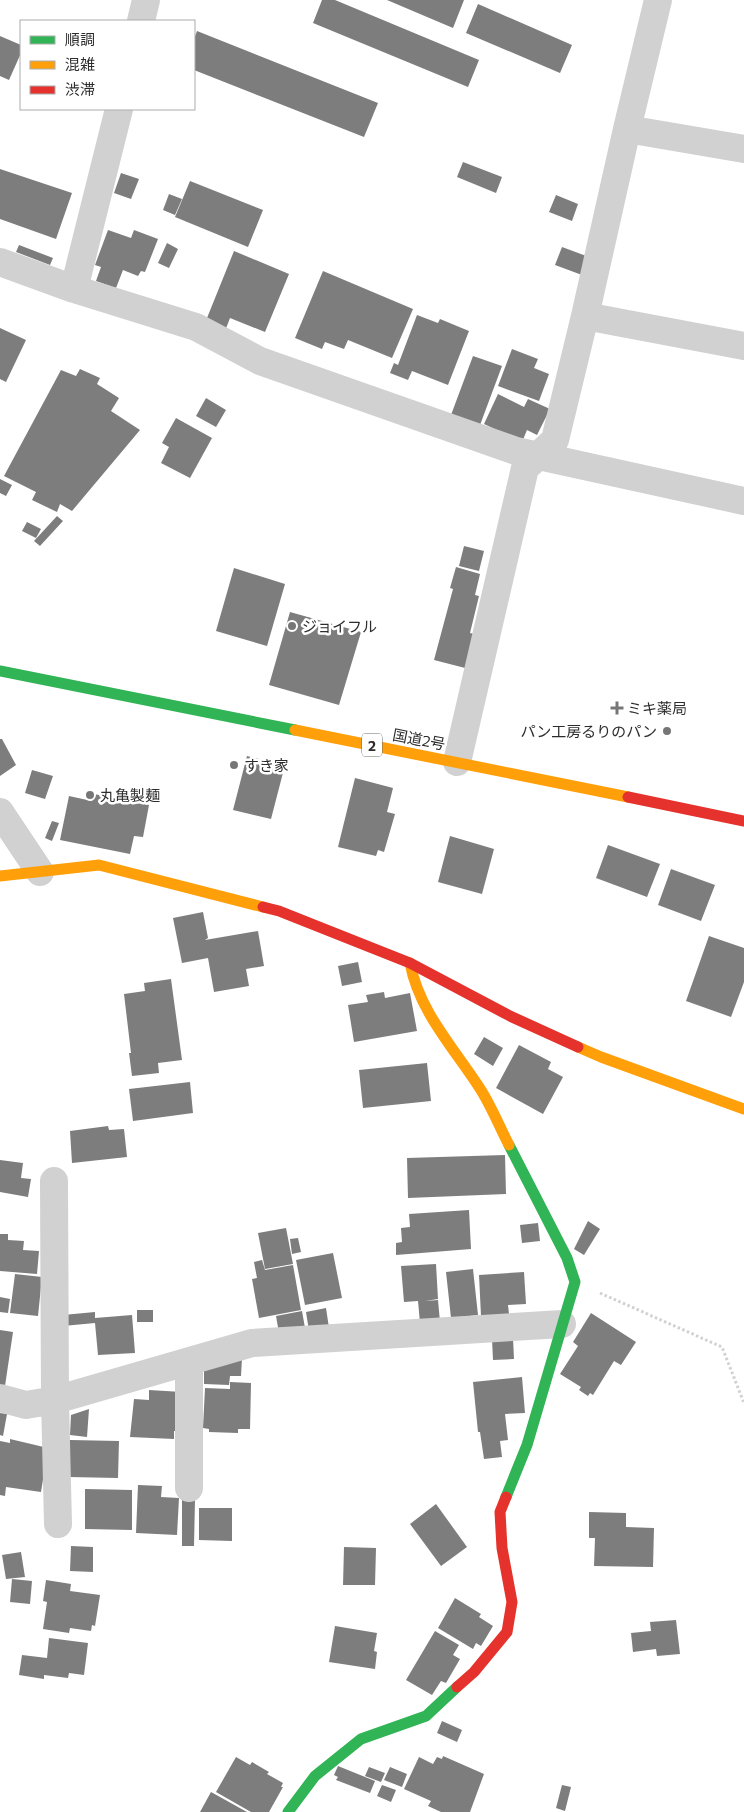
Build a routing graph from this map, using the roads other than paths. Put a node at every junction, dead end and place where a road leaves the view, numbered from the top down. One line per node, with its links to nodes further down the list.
1 (146, 0): 3 (street)
2 (658, 0): 5 (street)
3 (140, 20)
4 (119, 110): 8 (street)
5 (627, 129): 6 (street); 9 (street)
6 (744, 149)
7 (0, 262): 8 (street)
8 (74, 289): 11 (street)
9 (585, 316): 10 (street); 11 (street)
10 (744, 346)
11 (539, 455): 12 (street); 14 (street)
12 (744, 501)
13 (0, 672): 14 (main road, 国道2号 / 2)
14 (457, 762): 16 (main road, 国道2号 / 2)
15 (0, 812): 17 (street)
16 (744, 821)
17 (40, 872): 18 (main road); 19 (main road)
18 (0, 876)
19 (410, 963): 20 (main road); 22 (main road)
20 (744, 1109)
21 (54, 1180): 25 (street)
22 (562, 1324): 23 (street); 28 (main road)
23 (189, 1362): 25 (street); 26 (street)
24 (0, 1398): 25 (street)
25 (55, 1400): 27 (street)
26 (189, 1488)
27 (58, 1524)
28 (288, 1812)

